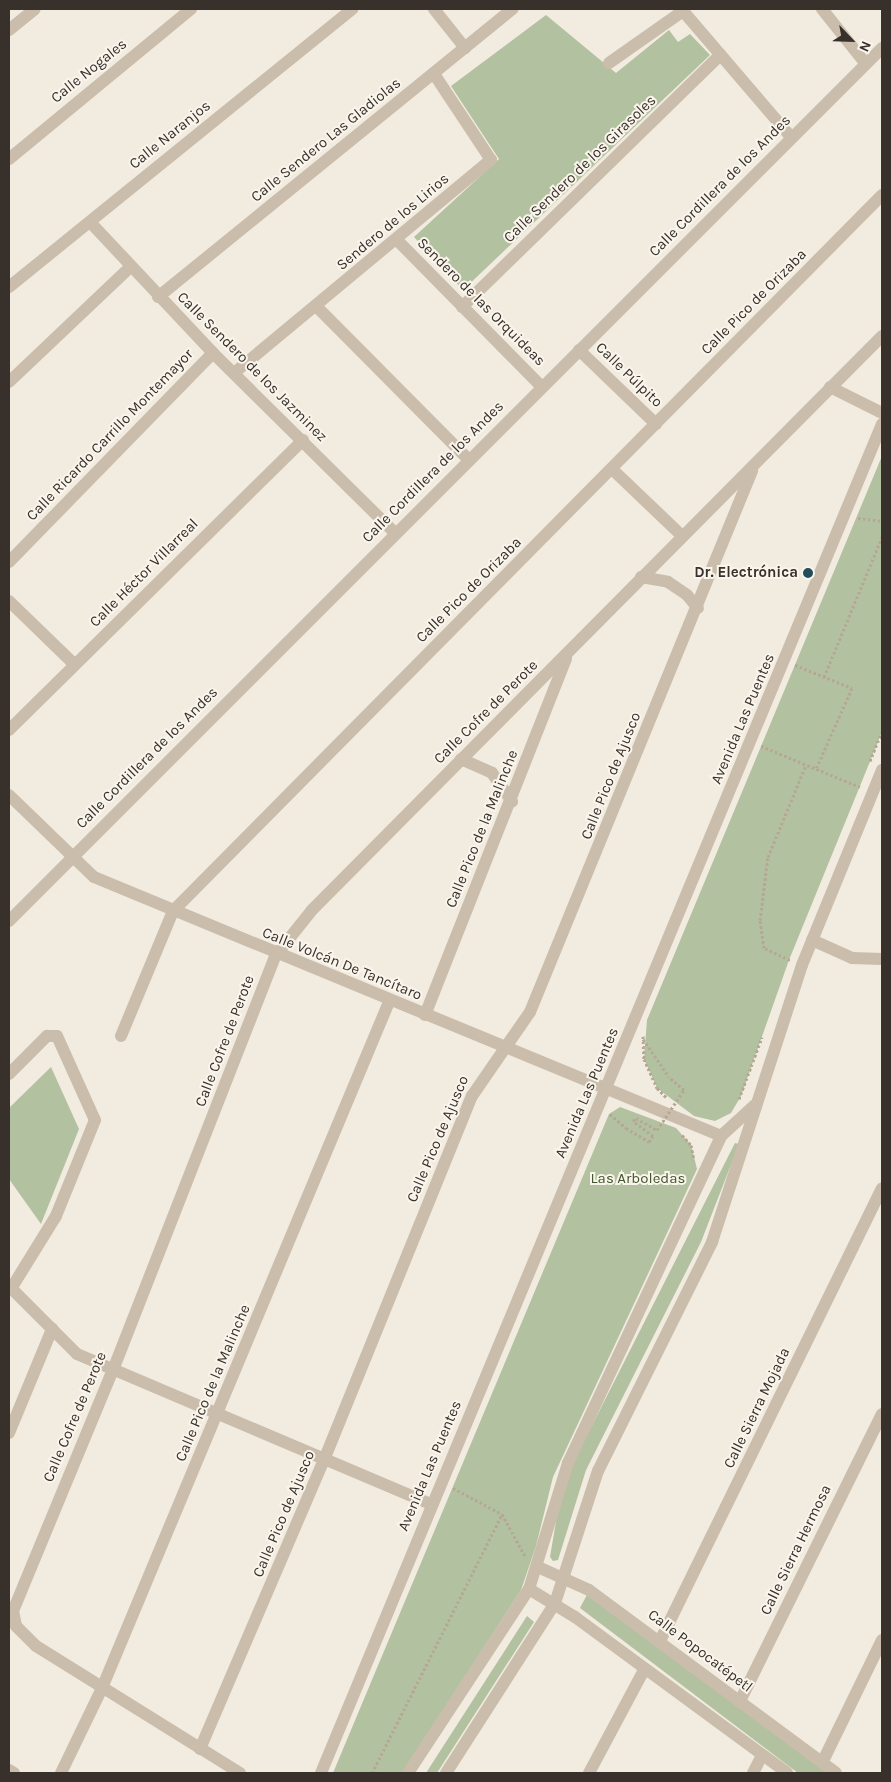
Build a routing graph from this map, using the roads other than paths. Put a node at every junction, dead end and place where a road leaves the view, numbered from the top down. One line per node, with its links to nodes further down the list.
1 (35, 9): 8 (street)
2 (191, 9): 16 (street, Calle Nogales)
3 (352, 9): 18 (street, Calle Naranjos)
4 (434, 9): 9 (street)
5 (514, 9): 9 (street, Calle Sendero Las Gladiolas)
6 (822, 9): 13 (street)
7 (683, 10): 11 (street); 12 (street)
8 (9, 30)
9 (465, 48): 14 (street, Calle Sendero Las Gladiolas)
10 (882, 48): 13 (street, Calle Cordillera de los Andes)
11 (720, 55): 15 (street); 24 (street, Calle Sendero de los Girasoles)
12 (609, 63)
13 (866, 64): 15 (street, Calle Cordillera de los Andes)
14 (434, 74): 19 (street, Sendero de los Lirios); 22 (street, Calle Sendero Las Gladiolas)
15 (792, 138): 26 (street, Calle Cordillera de los Andes)
16 (9, 159)
17 (882, 195): 33 (street, Calle Pico de Orizaba)
18 (90, 222): 20 (street, Calle Sendero de los Jazminez); 21 (street, Calle Naranjos)
19 (397, 240): 23 (street, Sendero de los Lirios); 24 (street, Sendero de las Orquideas)
20 (130, 267): 22 (street, Calle Sendero de los Jazminez); 29 (street)
21 (9, 287)
22 (158, 297): 27 (street, Calle Sendero de los Jazminez)
23 (317, 306): 28 (street, Sendero de los Lirios); 36 (street)
24 (462, 307): 31 (street, Sendero de las Orquideas)
25 (882, 336): 30 (street, Calle Cofre de Perote)
26 (579, 350): 31 (street, Calle Cordillera de los Andes); 33 (street, Calle Púlpito)
27 (213, 353): 28 (street, Calle Sendero de los Jazminez); 41 (street, Calle Ricardo Carrillo Montemayor)
28 (234, 373): 35 (street, Calle Sendero de los Jazminez)
29 (9, 382)
30 (830, 386): 32 (street); 37 (street, Calle Cofre de Perote)
31 (542, 387): 36 (street, Calle Cordillera de los Andes)
32 (882, 414)
33 (656, 424): 38 (street, Calle Pico de Orizaba)
34 (882, 424): 63 (street, Avenida Las Puentes)
35 (303, 440): 39 (street, Calle Sendero de los Jazminez); 46 (street, Calle Héctor Villarreal)
36 (469, 460): 39 (street, Calle Cordillera de los Andes)
37 (753, 468): 40 (street, Calle Cofre de Perote); 44 (street, Calle Pico de Ajusco)
38 (612, 469): 40 (street); 53 (street, Calle Pico de Orizaba)
39 (395, 532): 52 (street, Calle Cordillera de los Andes)
40 (682, 536): 42 (street, Calle Cofre de Perote)
41 (9, 562)
42 (640, 577): 44 (street); 45 (street, Calle Cofre de Perote)
43 (9, 602): 46 (street)
44 (698, 608): 61 (street, Calle Pico de Ajusco)
45 (568, 654): 48 (street, Calle Cofre de Perote); 51 (street, Calle Pico de la Malinche)
46 (74, 664): 47 (street, Calle Héctor Villarreal)
47 (9, 730)
48 (460, 759): 51 (street); 56 (street, Calle Cofre de Perote)
49 (882, 770): 55 (street)
50 (9, 795): 52 (street, Calle Volcán De Tancítaro)
51 (512, 802): 59 (street, Calle Pico de la Malinche)
52 (71, 858): 53 (street, Calle Volcán De Tancítaro); 54 (street, Calle Cordillera de los Andes)
53 (173, 911): 56 (street, Calle Volcán De Tancítaro); 60 (street, Calle Pico de Orizaba)
54 (9, 921)
55 (812, 940): 57 (street); 64 (street)
56 (276, 955): 58 (street, Calle Volcán De Tancítaro); 69 (street, Calle Cofre de Perote)
57 (882, 959)
58 (389, 1002): 59 (street, Calle Volcán De Tancítaro); 71 (street, Calle Pico de la Malinche)
59 (425, 1015): 61 (street, Calle Volcán De Tancítaro)
60 (121, 1036)
61 (505, 1049): 63 (street, Calle Volcán De Tancítaro); 73 (street, Calle Pico de Ajusco)
62 (9, 1074): 67 (street)
63 (607, 1088): 65 (street, Calle Volcán De Tancítaro); 74 (street, Avenida Las Puentes)
64 (754, 1105): 65 (street); 76 (street)
65 (721, 1136): 75 (street)
66 (882, 1188): 80 (street, Calle Sierra Mojada)
67 (10, 1287): 68 (street)
68 (52, 1329): 69 (street); 72 (street)
69 (113, 1370): 71 (street); 82 (street, Calle Cofre de Perote)
70 (882, 1414): 83 (street, Calle Sierra Hermosa)
71 (217, 1416): 73 (street); 82 (street, Calle Pico de la Malinche)
72 (9, 1433)
73 (324, 1460): 74 (street); 84 (street, Calle Pico de Ajusco)
74 (432, 1505): 91 (street, Avenida Las Puentes)
75 (538, 1566): 76 (street, Calle Popocatépetl); 77 (street)
76 (564, 1579): 78 (street); 80 (street, Calle Popocatépetl)
77 (529, 1589): 78 (street); 92 (street)
78 (555, 1603): 81 (street); 93 (street)
79 (882, 1640): 86 (street)
80 (660, 1641): 83 (street, Calle Popocatépetl)
81 (644, 1670): 85 (street); 94 (street)
82 (102, 1688): 84 (street, Calle Cofre de Perote); 89 (street, Calle Pico de la Malinche)
83 (740, 1701): 86 (street, Calle Popocatépetl)
84 (200, 1749): 90 (street, Calle Cofre de Perote)
85 (762, 1755): 95 (street); 96 (street)
86 (822, 1763): 97 (street, Calle Popocatépetl)
87 (9, 1770): 88 (street)
88 (14, 1773)
89 (61, 1773)
90 (240, 1773)
91 (321, 1773)
92 (408, 1773)
93 (446, 1773)
94 (589, 1773)
95 (752, 1773)
96 (787, 1773)
97 (836, 1773)

